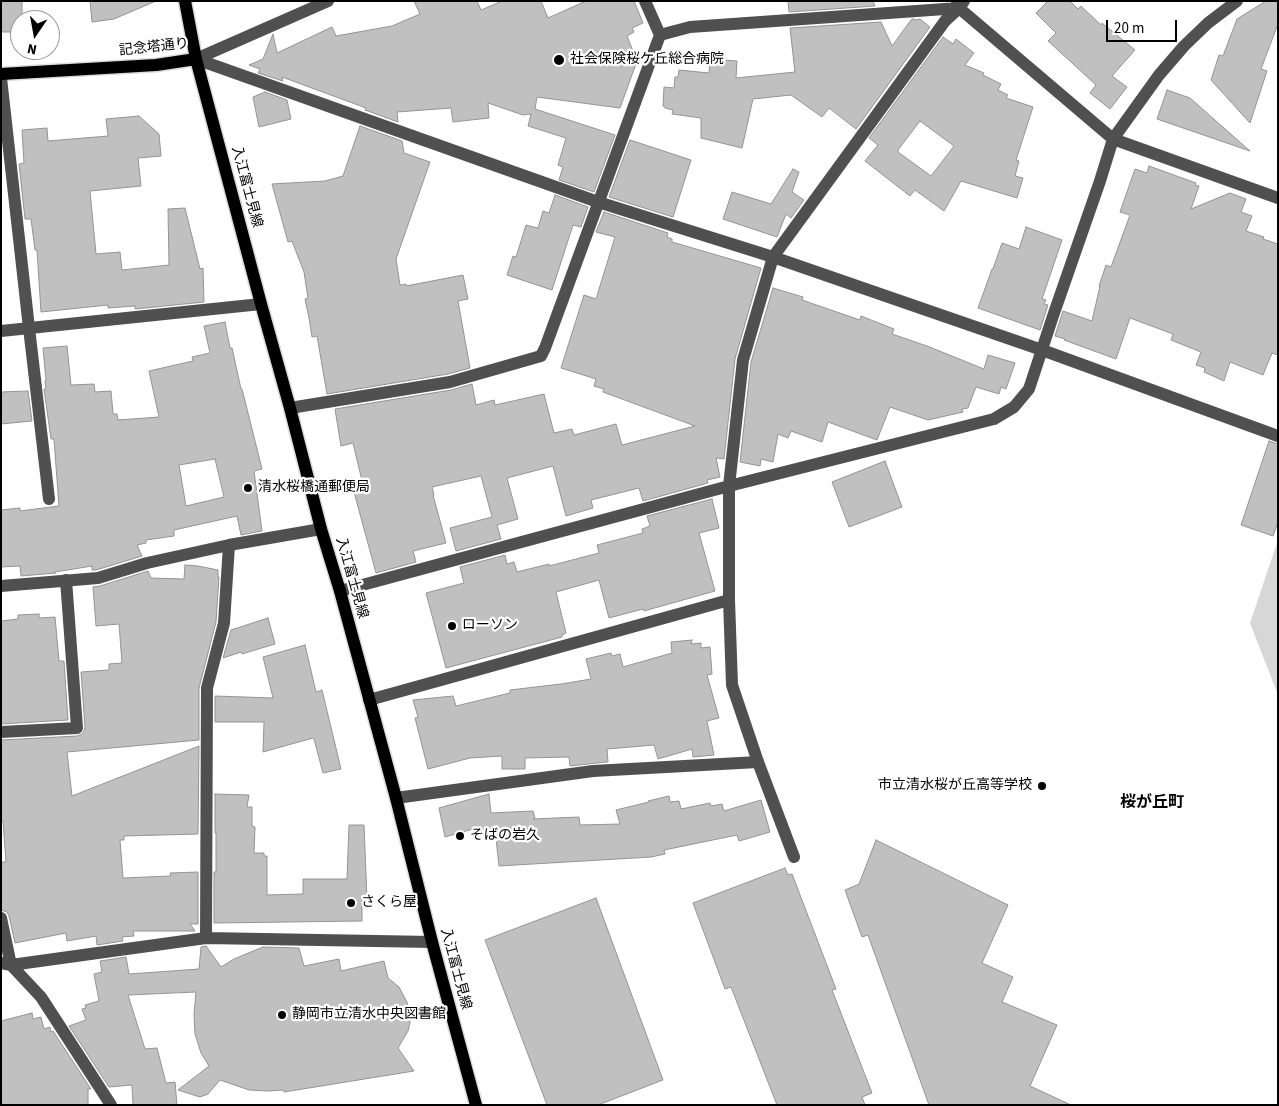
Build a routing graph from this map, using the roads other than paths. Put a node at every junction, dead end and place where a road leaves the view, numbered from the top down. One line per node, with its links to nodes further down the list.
1 (185, 1): 7 (main road, 入江富士見線)
2 (328, 1): 7 (street, 記念塔通り)
3 (645, 1): 6 (street)
4 (1237, 1): 10 (street)
5 (960, 3): 6 (street); 10 (street); 13 (street)
6 (660, 35): 12 (street)
7 (196, 59): 8 (main road, 記念塔通り); 12 (street); 14 (main road, 入江富士見線)
8 (1, 74)
9 (1, 78): 15 (street)
10 (1113, 139): 11 (street); 17 (street)
11 (1278, 198)
12 (598, 202): 13 (street); 18 (street)
13 (773, 257): 17 (street); 20 (street)
14 (261, 304): 15 (street); 18 (main road, 入江富士見線)
15 (29, 328): 16 (street); 21 (street)
16 (1, 331)
17 (1042, 350): 19 (street); 20 (street)
18 (290, 408): 22 (main road, 入江富士見線)
19 (1278, 436)
20 (729, 486): 26 (street); 27 (street)
21 (49, 499)
22 (321, 529): 23 (street); 26 (main road, 入江富士見線)
23 (229, 545): 24 (street); 34 (street)
24 (66, 580): 25 (street); 29 (street)
25 (1, 586)
26 (340, 591): 28 (main road, 入江富士見線)
27 (729, 600): 28 (street); 30 (street)
28 (369, 700): 31 (main road, 入江富士見線)
29 (1, 732)
30 (758, 762): 31 (street); 32 (street)
31 (396, 798): 35 (main road, 入江富士見線)
32 (794, 857)
33 (1, 918): 36 (street)
34 (206, 938): 35 (street); 36 (street)
35 (432, 942): 38 (main road, 入江富士見線)
36 (6, 964): 37 (street)
37 (111, 1105)
38 (476, 1105)

